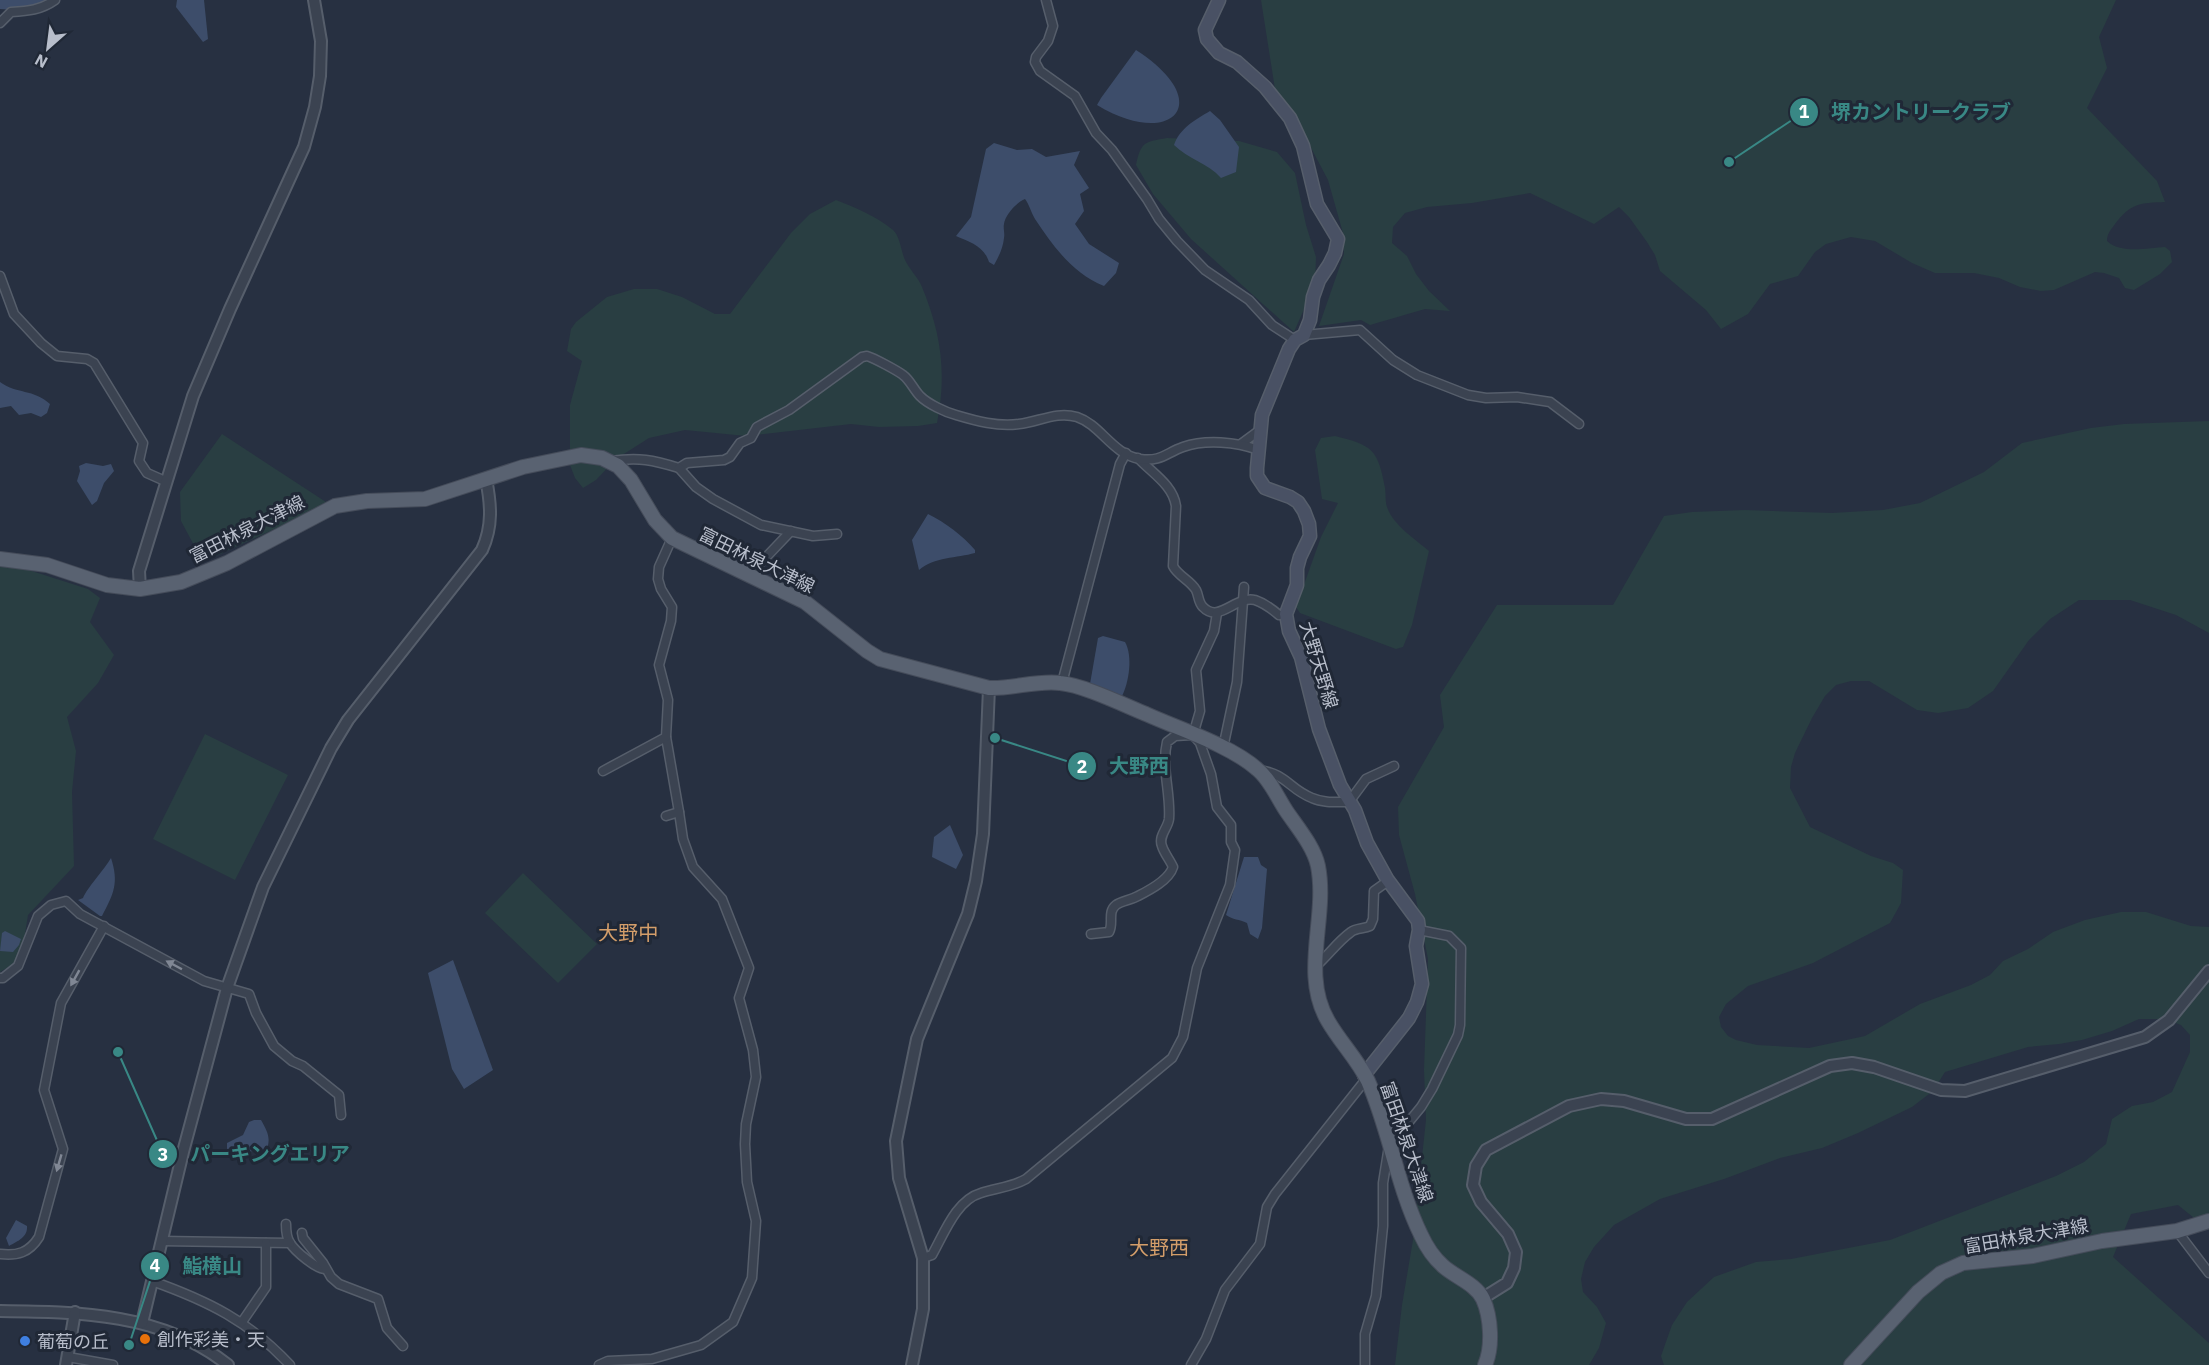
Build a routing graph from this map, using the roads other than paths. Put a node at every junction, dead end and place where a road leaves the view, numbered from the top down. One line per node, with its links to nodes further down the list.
1 (56, 0): 5 (street)
2 (314, 0): 17 (street)
3 (1046, 0): 7 (street)
4 (1219, 0): 7 (main road, 大野天野線)
5 (0, 23)
6 (0, 276): 17 (street)
7 (1299, 338): 8 (street); 9 (main road, 大野天野線)
8 (1579, 424)
9 (1260, 430): 10 (street); 11 (main road, 大野天野線)
10 (1241, 444): 11 (street); 13 (street)
11 (1259, 450): 36 (main road, 大野天野線)
12 (1126, 453): 13 (street); 15 (street); 28 (street)
13 (1138, 458): 26 (street)
14 (611, 462): 15 (street); 16 (main road, 富田林泉大津線); 20 (main road, 富田林泉大津線)
15 (679, 468): 18 (street)
16 (486, 479): 24 (main road, 富田林泉大津線); 46 (street)
17 (165, 481): 24 (street)
18 (791, 531): 19 (street); 22 (street)
19 (837, 534)
20 (672, 538): 22 (main road, 富田林泉大津線); 31 (street)
21 (0, 559): 24 (main road, 富田林泉大津線)
22 (749, 575): 29 (main road, 富田林泉大津線)
23 (1244, 587): 25 (street)
24 (140, 589)
25 (1243, 600): 26 (street); 27 (street); 32 (street)
26 (1217, 613): 30 (street)
27 (1279, 615)
28 (1062, 683): 29 (main road, 富田林泉大津線); 30 (main road, 富田林泉大津線)
29 (989, 688): 58 (street)
30 (1193, 735): 32 (main road, 富田林泉大津線); 42 (street); 58 (street)
31 (666, 737): 35 (street); 37 (street)
32 (1223, 748): 34 (main road, 富田林泉大津線)
33 (1394, 766): 36 (street)
34 (1259, 770): 36 (street); 43 (main road, 富田林泉大津線)
35 (603, 771)
36 (1349, 802): 39 (main road, 大野天野線)
37 (679, 812): 38 (street); 72 (street)
38 (666, 816)
39 (1388, 881): 41 (main road, 大野天野線); 43 (street)
40 (104, 926): 45 (street); 46 (street, one-way to 40); 57 (street, one-way to 57)
41 (1419, 930): 47 (main road, 大野天野線); 49 (street)
42 (1091, 934)
43 (1315, 967): 47 (main road, 富田林泉大津線)
44 (2209, 971): 62 (street)
45 (0, 978)
46 (227, 988): 48 (street); 54 (street)
47 (1366, 1077): 49 (main road, 富田林泉大津線); 74 (street)
48 (340, 1114)
49 (1389, 1146): 62 (main road, 富田林泉大津線); 75 (street)
50 (2209, 1221): 52 (main road, 富田林泉大津線)
51 (286, 1224): 56 (street)
52 (2177, 1231): 60 (street); 77 (main road, 富田林泉大津線)
53 (302, 1233): 59 (street)
54 (162, 1241): 55 (street); 61 (street)
55 (266, 1243): 56 (street); 65 (street)
56 (290, 1243): 59 (street)
57 (0, 1254)
58 (923, 1258): 73 (street)
59 (326, 1269): 67 (street)
60 (2209, 1273)
61 (152, 1281): 65 (street); 66 (street)
62 (1483, 1298): 76 (main road)
63 (0, 1311): 64 (street)
64 (75, 1312): 66 (street); 68 (street)
65 (242, 1322): 71 (street)
66 (142, 1323): 70 (street)
67 (403, 1346)
68 (67, 1361): 69 (street)
69 (113, 1365)
70 (228, 1365)
71 (290, 1365)
72 (599, 1365)
73 (912, 1365)
74 (1191, 1365)
75 (1365, 1365)
76 (1485, 1365)
77 (1851, 1365)

